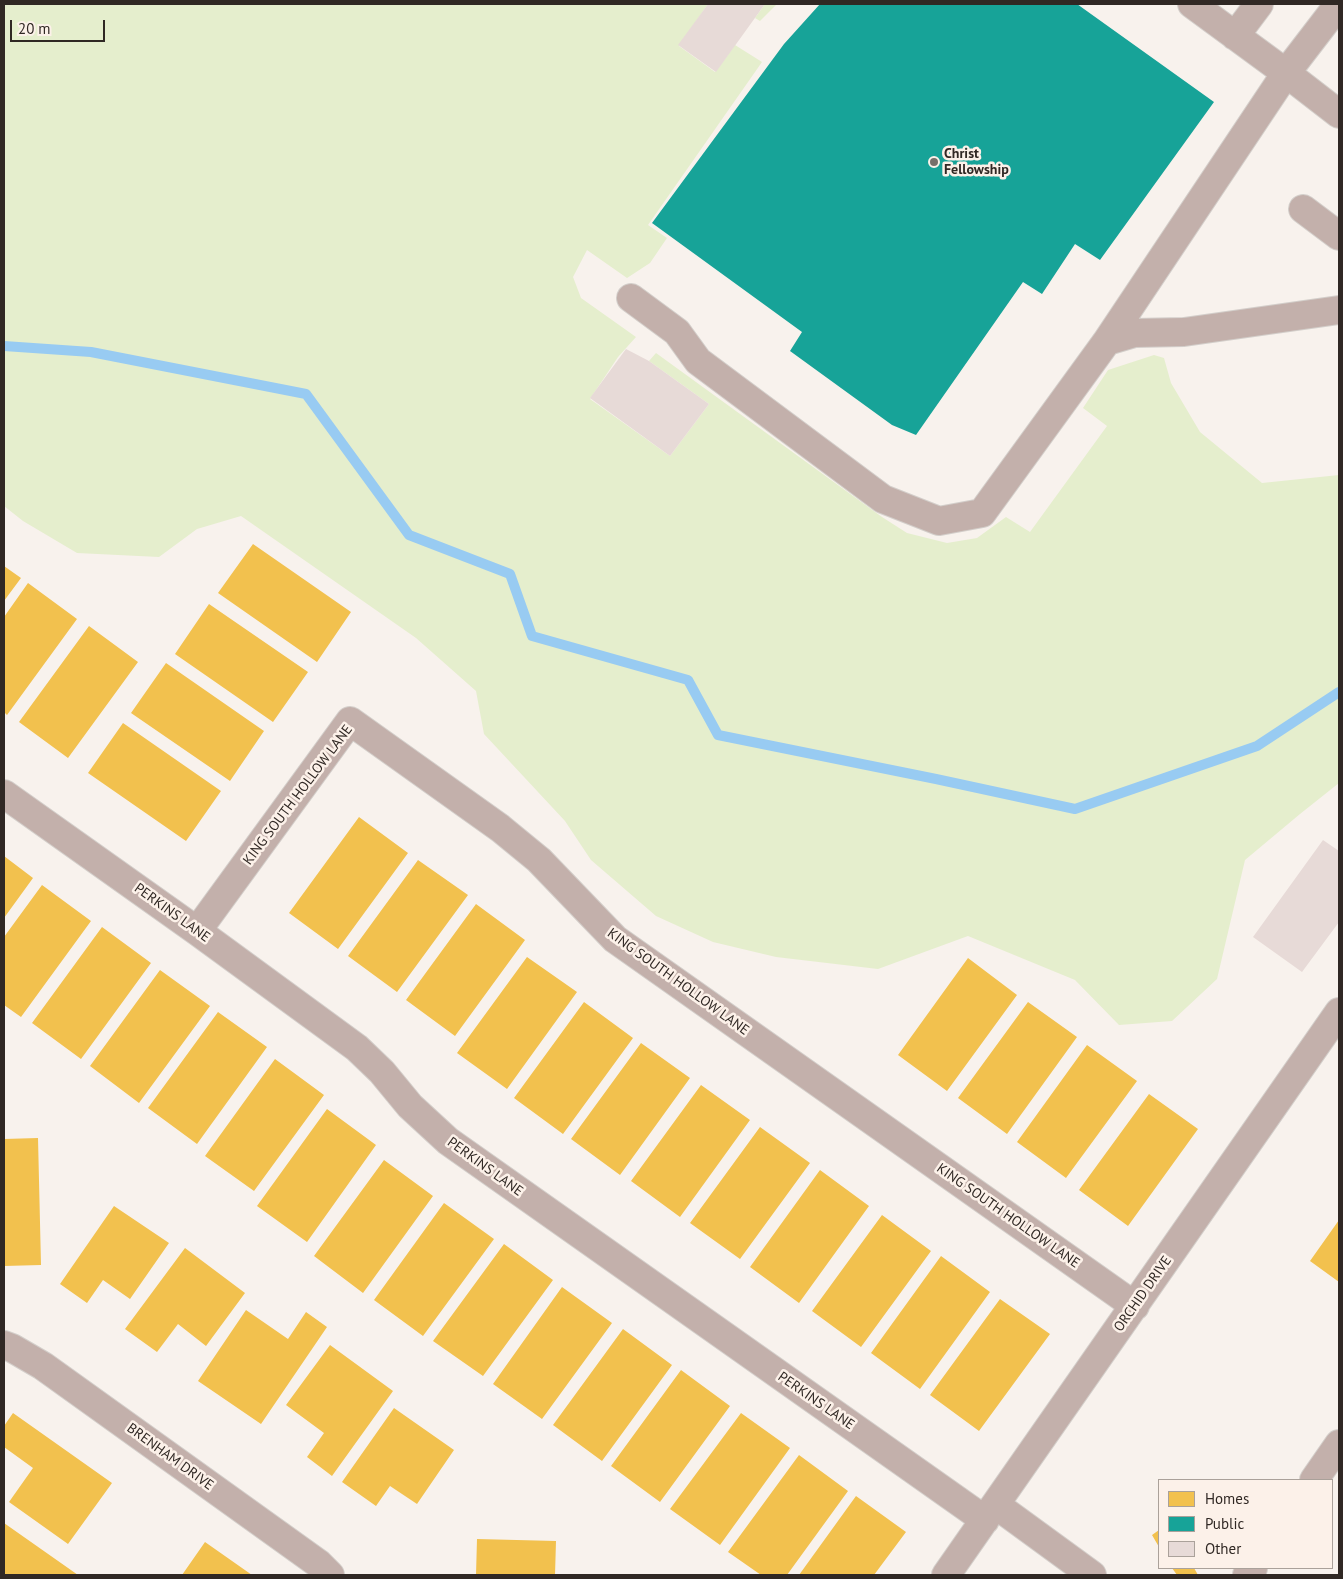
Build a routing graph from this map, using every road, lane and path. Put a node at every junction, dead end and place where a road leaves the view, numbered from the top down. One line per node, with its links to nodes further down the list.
1 (1192, 4): 4 (street)
2 (1259, 4): 4 (street)
3 (1338, 8): 5 (street)
4 (1235, 36): 5 (street)
5 (1286, 74): 6 (street); 11 (street)
6 (1339, 114)
7 (1303, 208): 8 (street)
8 (1339, 236)
9 (631, 298): 11 (street)
10 (1339, 310): 11 (street)
11 (1107, 341)
12 (4, 794): 13 (street, PERKINS LANE)
13 (197, 931): 15 (street, KING SOUTH HOLLOW LANE); 19 (street, PERKINS LANE)
14 (1339, 1012): 15 (street, ORCHID DRIVE)
15 (1136, 1306): 19 (street, ORCHID DRIVE)
16 (4, 1345): 20 (street, BRENHAM DRIVE)
17 (1339, 1444): 18 (street)
18 (1315, 1479)
19 (990, 1512): 21 (street, ORCHID DRIVE); 22 (street, PERKINS LANE)
20 (330, 1575)
21 (946, 1575)
22 (1092, 1575)

